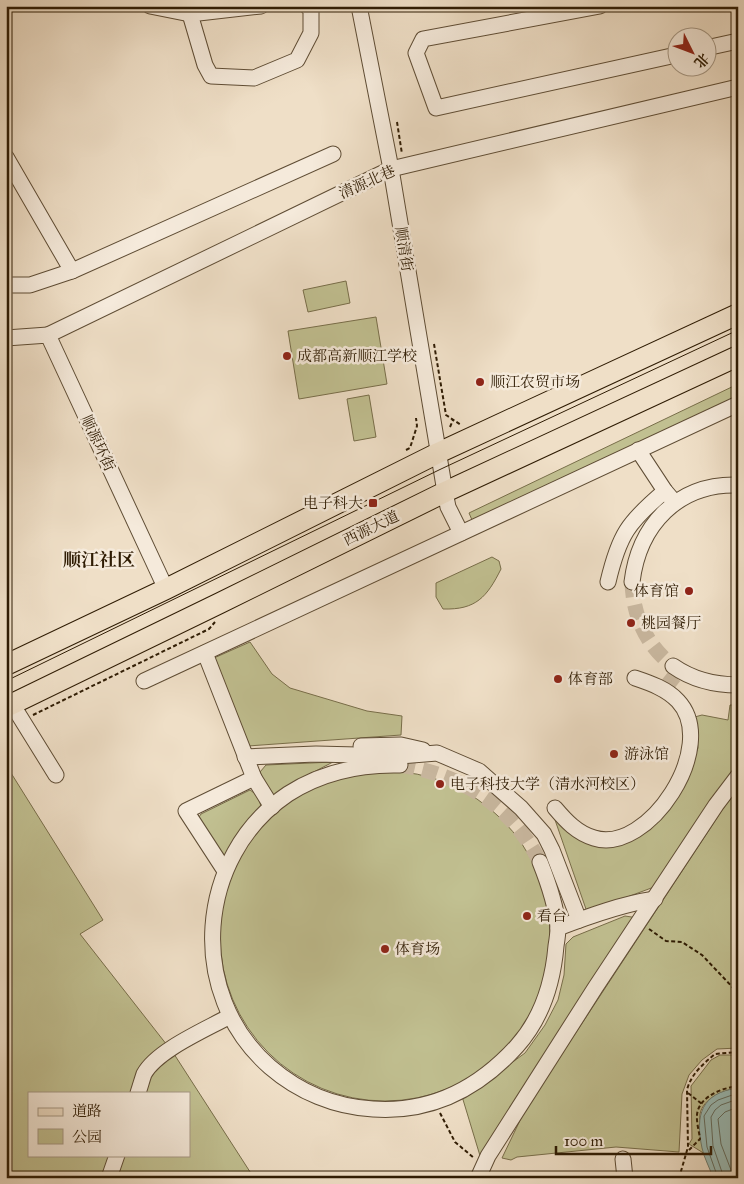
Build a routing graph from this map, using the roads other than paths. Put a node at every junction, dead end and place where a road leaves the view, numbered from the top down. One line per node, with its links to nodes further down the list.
1 (150, 6): 6 (street)
2 (261, 6): 6 (street)
3 (307, 6): 6 (street)
4 (359, 6): 13 (street, 顺清街)
5 (600, 6): 9 (street)
6 (190, 14)
7 (738, 41): 8 (street)
8 (716, 46)
9 (666, 57)
10 (738, 87): 13 (street, 清源北巷)
11 (333, 154): 14 (street)
12 (8, 167): 14 (street)
13 (397, 168): 17 (street, 清源北巷); 22 (street, 顺清街)
14 (72, 271): 15 (street)
15 (6, 285)
16 (738, 314): 22 (main road)
17 (48, 335): 18 (street); 29 (street, 顺源环街)
18 (6, 338)
19 (738, 356): 25 (main road, 西源大道)
20 (738, 404): 21 (street)
21 (638, 450): 24 (street); 27 (street)
22 (438, 453): 25 (street, 顺清街); 29 (main road)
23 (738, 485): 26 (street)
24 (664, 491): 26 (street); 26 (street); 28 (street)
25 (445, 492): 27 (street, 顺清街); 36 (main road, 西源大道)
26 (676, 502)
27 (461, 533): 30 (street)
28 (608, 582)
29 (166, 589): 31 (main road)
30 (205, 653): 34 (street); 37 (street)
31 (6, 665)
32 (676, 670): 35 (street)
33 (635, 678): 43 (street)
34 (144, 681)
35 (738, 685)
36 (13, 711): 39 (street)
37 (245, 757): 41 (street); 47 (street)
38 (400, 765): 42 (street)
39 (56, 775)
40 (738, 776): 46 (street)
41 (254, 778): 42 (street); 45 (street)
42 (272, 807): 45 (street)
43 (555, 808)
44 (540, 862): 48 (street)
45 (225, 871): 49 (street)
46 (655, 899): 47 (street); 53 (street)
47 (579, 920): 48 (street)
48 (558, 928): 49 (street)
49 (230, 1016): 50 (street)
50 (138, 1092)
51 (117, 1156): 54 (street)
52 (622, 1159): 55 (street)
53 (480, 1172)
54 (109, 1178)
55 (626, 1178)

